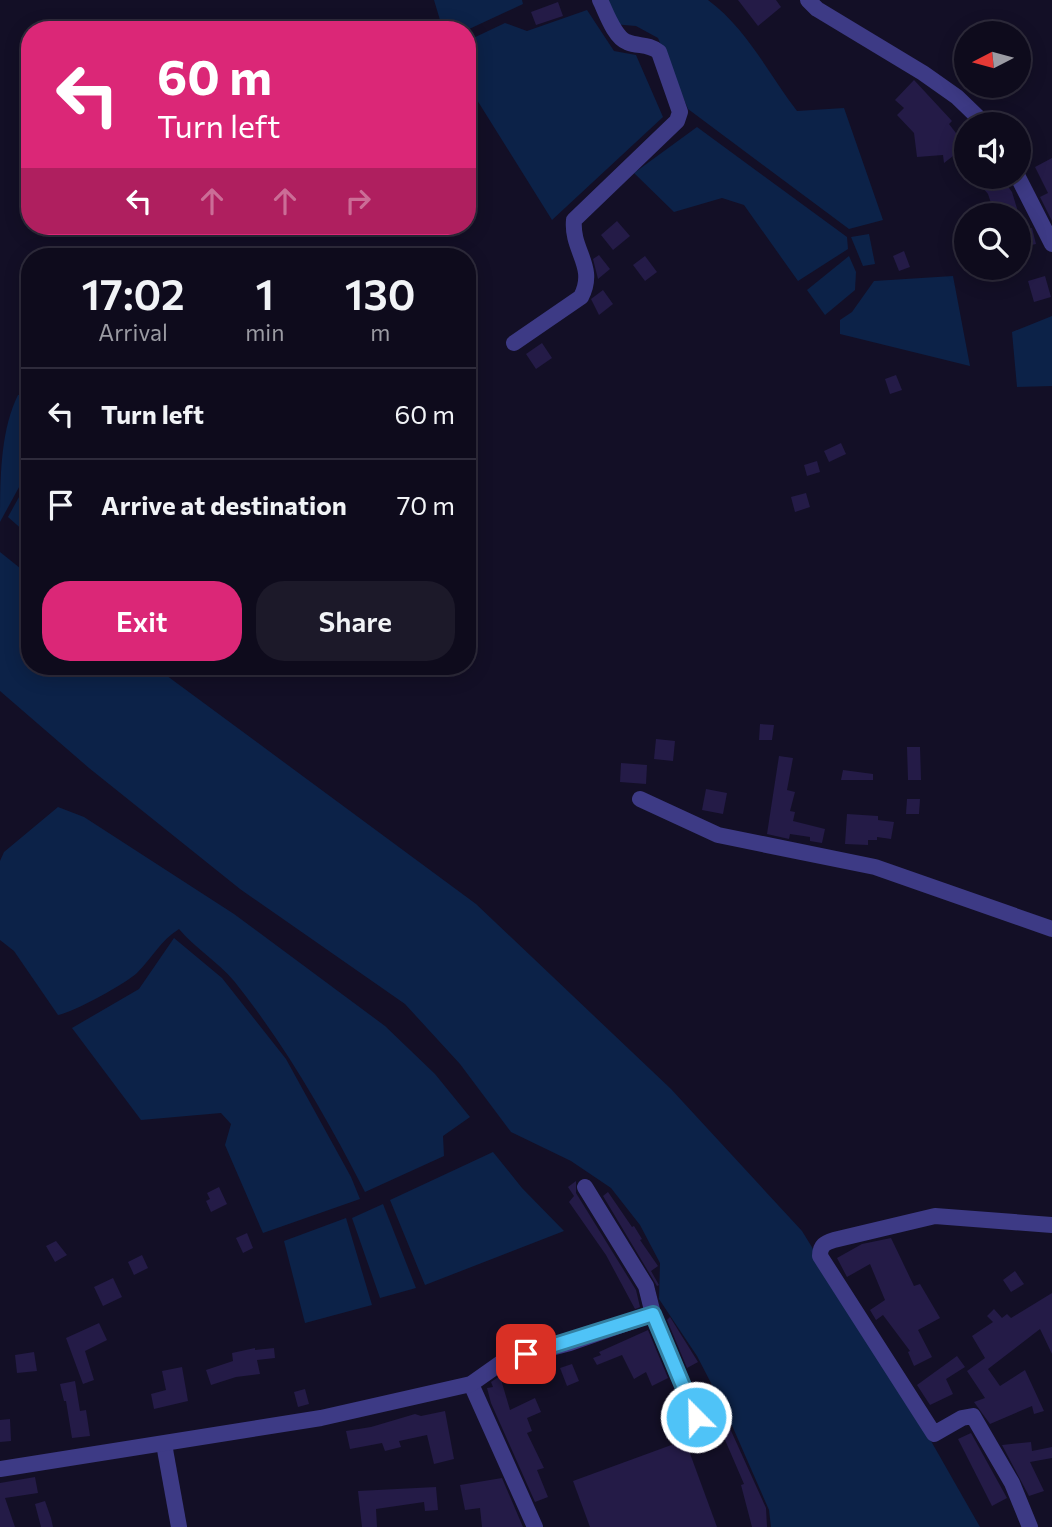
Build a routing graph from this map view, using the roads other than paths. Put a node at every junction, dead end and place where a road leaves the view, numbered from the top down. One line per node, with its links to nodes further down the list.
1 (600, 0): 6 (street)
2 (808, 0): 3 (street)
3 (973, 112)
4 (1024, 189): 5 (street)
5 (1050, 237)
6 (514, 343)
7 (640, 799): 8 (street)
8 (1052, 929)
9 (585, 1187): 11 (street)
10 (1052, 1225): 18 (street)
11 (653, 1314): 12 (street); 13 (street)
12 (471, 1384): 14 (street); 17 (street)
13 (696, 1417)
14 (164, 1444): 15 (street); 16 (street)
15 (0, 1469)
16 (179, 1527)
17 (535, 1527)
18 (1030, 1527)

